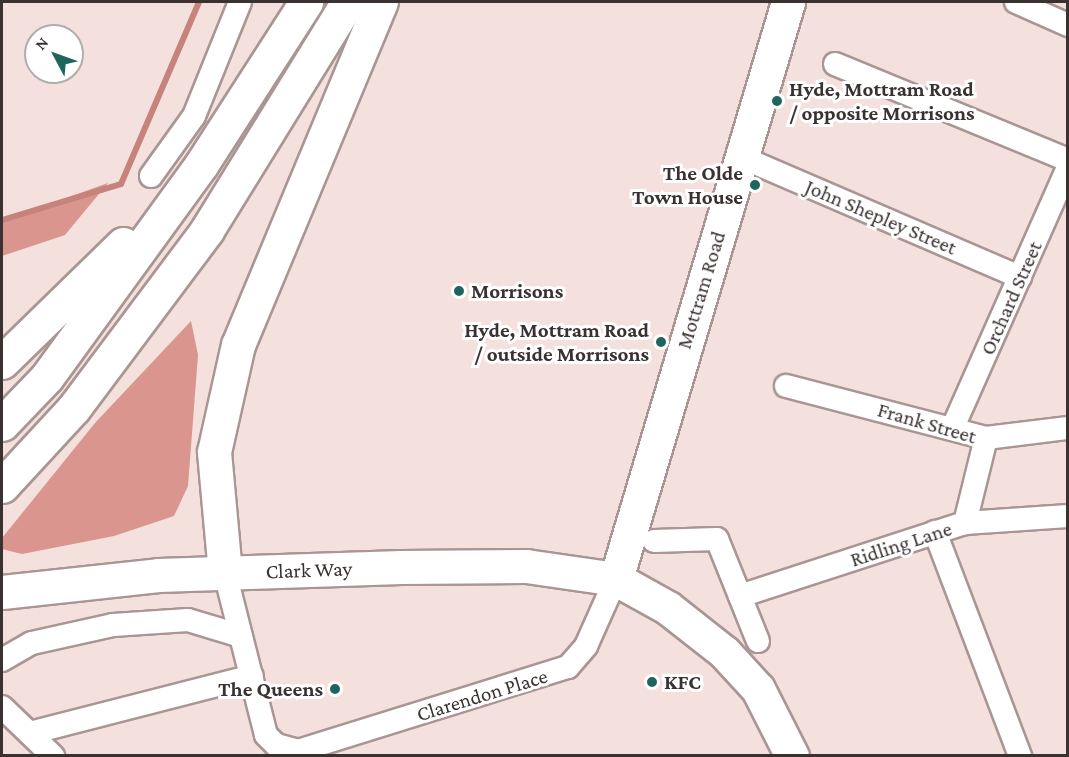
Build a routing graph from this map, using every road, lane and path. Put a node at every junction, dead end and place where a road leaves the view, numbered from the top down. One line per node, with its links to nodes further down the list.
1 (240, 2): 13 (street)
2 (306, 2): 11 (main road)
3 (348, 2): 22 (main road)
4 (381, 2): 27 (main road)
5 (788, 2): 9 (main road, Mottram Road)
6 (1016, 2): 7 (street)
7 (1068, 25)
8 (835, 64): 10 (street)
9 (741, 158): 15 (street, John Shepley Street); 28 (main road, Mottram Road)
10 (1068, 160)
11 (201, 165): 16 (main road); 18 (main road)
12 (1068, 167): 14 (street, Orchard Street)
13 (151, 176)
14 (1063, 192): 15 (street, Orchard Street)
15 (1020, 277): 19 (street, Orchard Street)
16 (2, 362)
17 (786, 386): 19 (street, Frank Street)
18 (2, 424)
19 (953, 427): 21 (street, Frank Street)
20 (1068, 428): 21 (street)
21 (986, 438): 24 (street, Frank Street)
22 (2, 486)
23 (1068, 516): 24 (street, Ridling Lane)
24 (965, 523): 25 (street, Ridling Lane)
25 (935, 532): 30 (street, Ridling Lane); 40 (street)
26 (654, 541): 30 (street)
27 (225, 573): 28 (main road, Clark Way); 29 (main road, Clark Way); 31 (street)
28 (616, 579): 37 (street, Clarendon Place); 39 (main road)
29 (2, 592)
30 (740, 596): 32 (street)
31 (241, 636): 33 (street); 34 (street)
32 (758, 641)
33 (2, 660)
34 (252, 676): 36 (street); 37 (street)
35 (2, 706): 36 (street)
36 (30, 733): 38 (street)
37 (298, 753)
38 (53, 756)
39 (792, 756)
40 (1020, 756)

